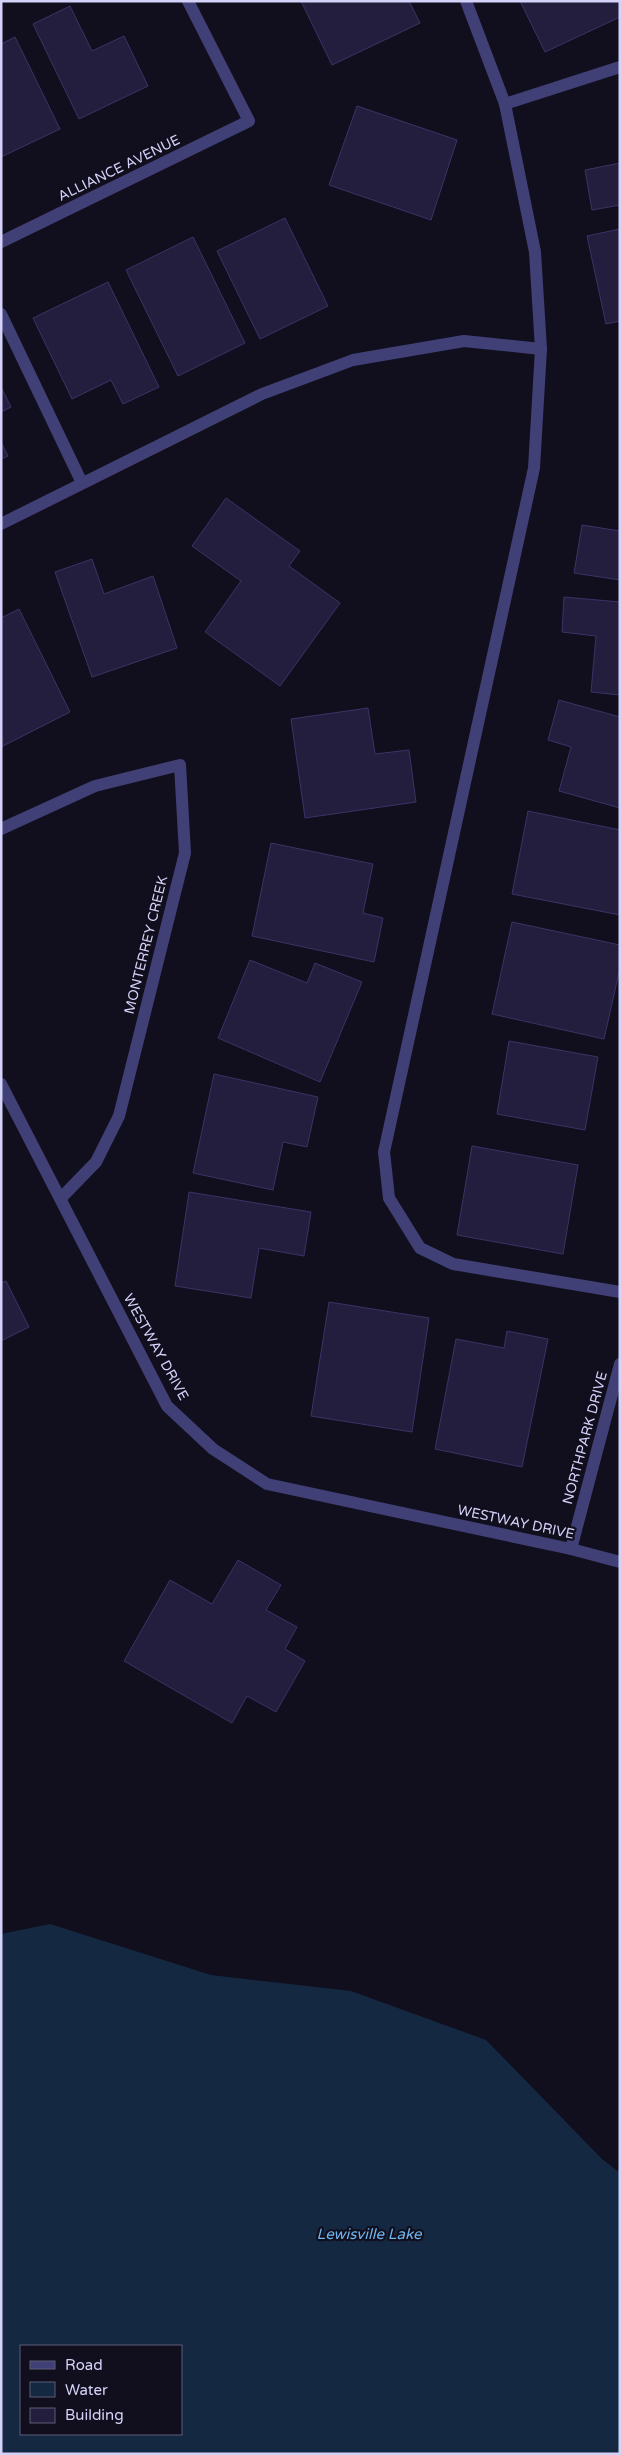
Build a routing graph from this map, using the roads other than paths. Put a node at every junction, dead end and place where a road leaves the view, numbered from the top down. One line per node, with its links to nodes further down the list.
1 (188, 1): 5 (street, ALLIANCE AVENUE)
2 (466, 1): 4 (street)
3 (620, 67): 4 (street)
4 (505, 104): 7 (street)
5 (1, 242)
6 (1, 314): 8 (street)
7 (541, 349): 8 (street); 13 (street)
8 (82, 483): 9 (street)
9 (1, 524)
10 (1, 829): 12 (street, MONTERREY CREEK)
11 (1, 1084): 12 (street, WESTWAY DRIVE)
12 (61, 1198): 15 (street, WESTWAY DRIVE)
13 (620, 1292)
14 (620, 1364): 15 (street, NORTHPARK DRIVE)
15 (571, 1549): 16 (street, WESTWAY DRIVE)
16 (620, 1562)

